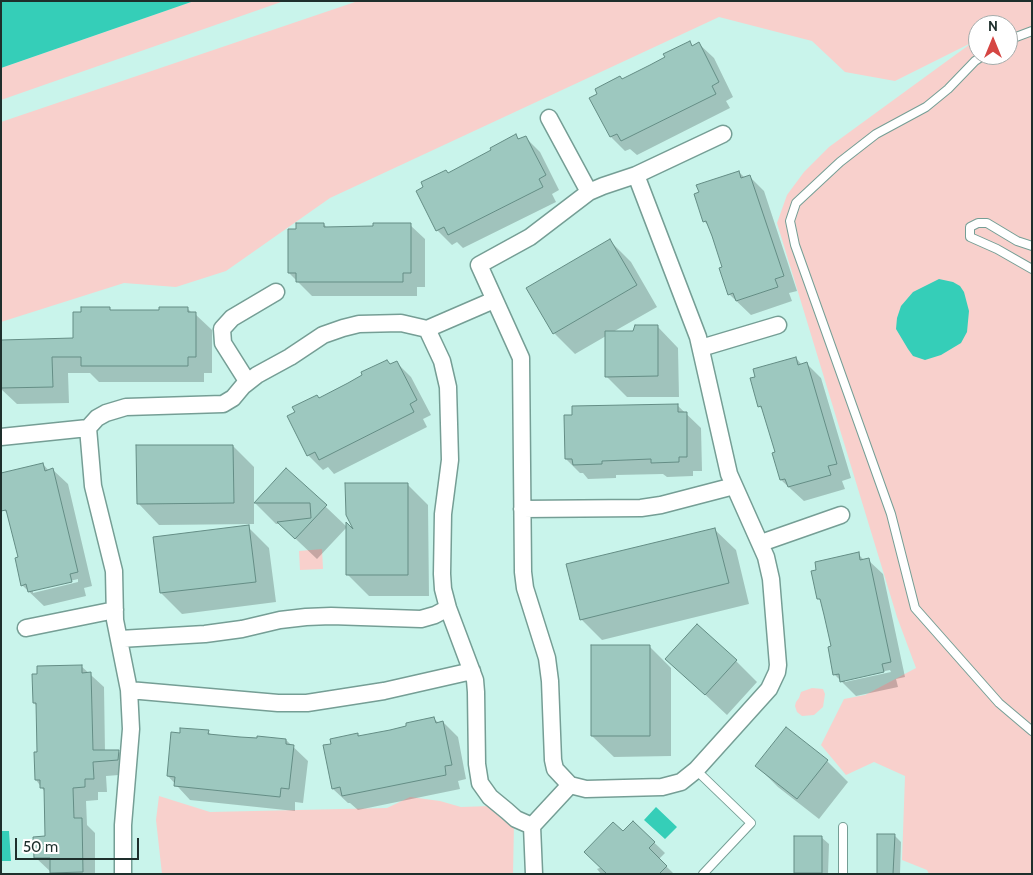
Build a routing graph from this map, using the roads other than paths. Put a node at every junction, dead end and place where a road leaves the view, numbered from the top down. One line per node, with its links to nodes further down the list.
1 (1032, 31): 2 (lane)
2 (1018, 36)
3 (971, 65): 28 (lane)
4 (549, 118): 7 (street)
5 (723, 134): 6 (street)
6 (636, 176): 7 (street); 14 (street)
7 (589, 192): 11 (street)
8 (1032, 246): 9 (lane)
9 (1032, 269)
10 (276, 292): 15 (street)
11 (494, 300): 13 (street); 19 (street)
12 (778, 324): 14 (street)
13 (427, 329): 15 (street); 22 (street)
14 (702, 348): 18 (street)
15 (248, 381): 16 (street)
16 (88, 428): 17 (street); 23 (street)
17 (1, 437)
18 (734, 486): 19 (street); 21 (street)
19 (522, 509): 30 (street)
20 (841, 515): 21 (street)
21 (761, 543): 29 (street)
22 (448, 608): 25 (street); 26 (street)
23 (115, 610): 24 (street); 25 (street)
24 (26, 628)
25 (120, 639): 27 (street)
26 (472, 671): 27 (street); 31 (street)
27 (129, 690): 33 (street)
28 (1032, 732)
29 (696, 770): 30 (street); 35 (lane)
30 (570, 784): 31 (street)
31 (532, 826): 34 (street)
32 (843, 827): 36 (lane)
33 (123, 874)
34 (534, 874)
35 (703, 874)
36 (843, 874)

